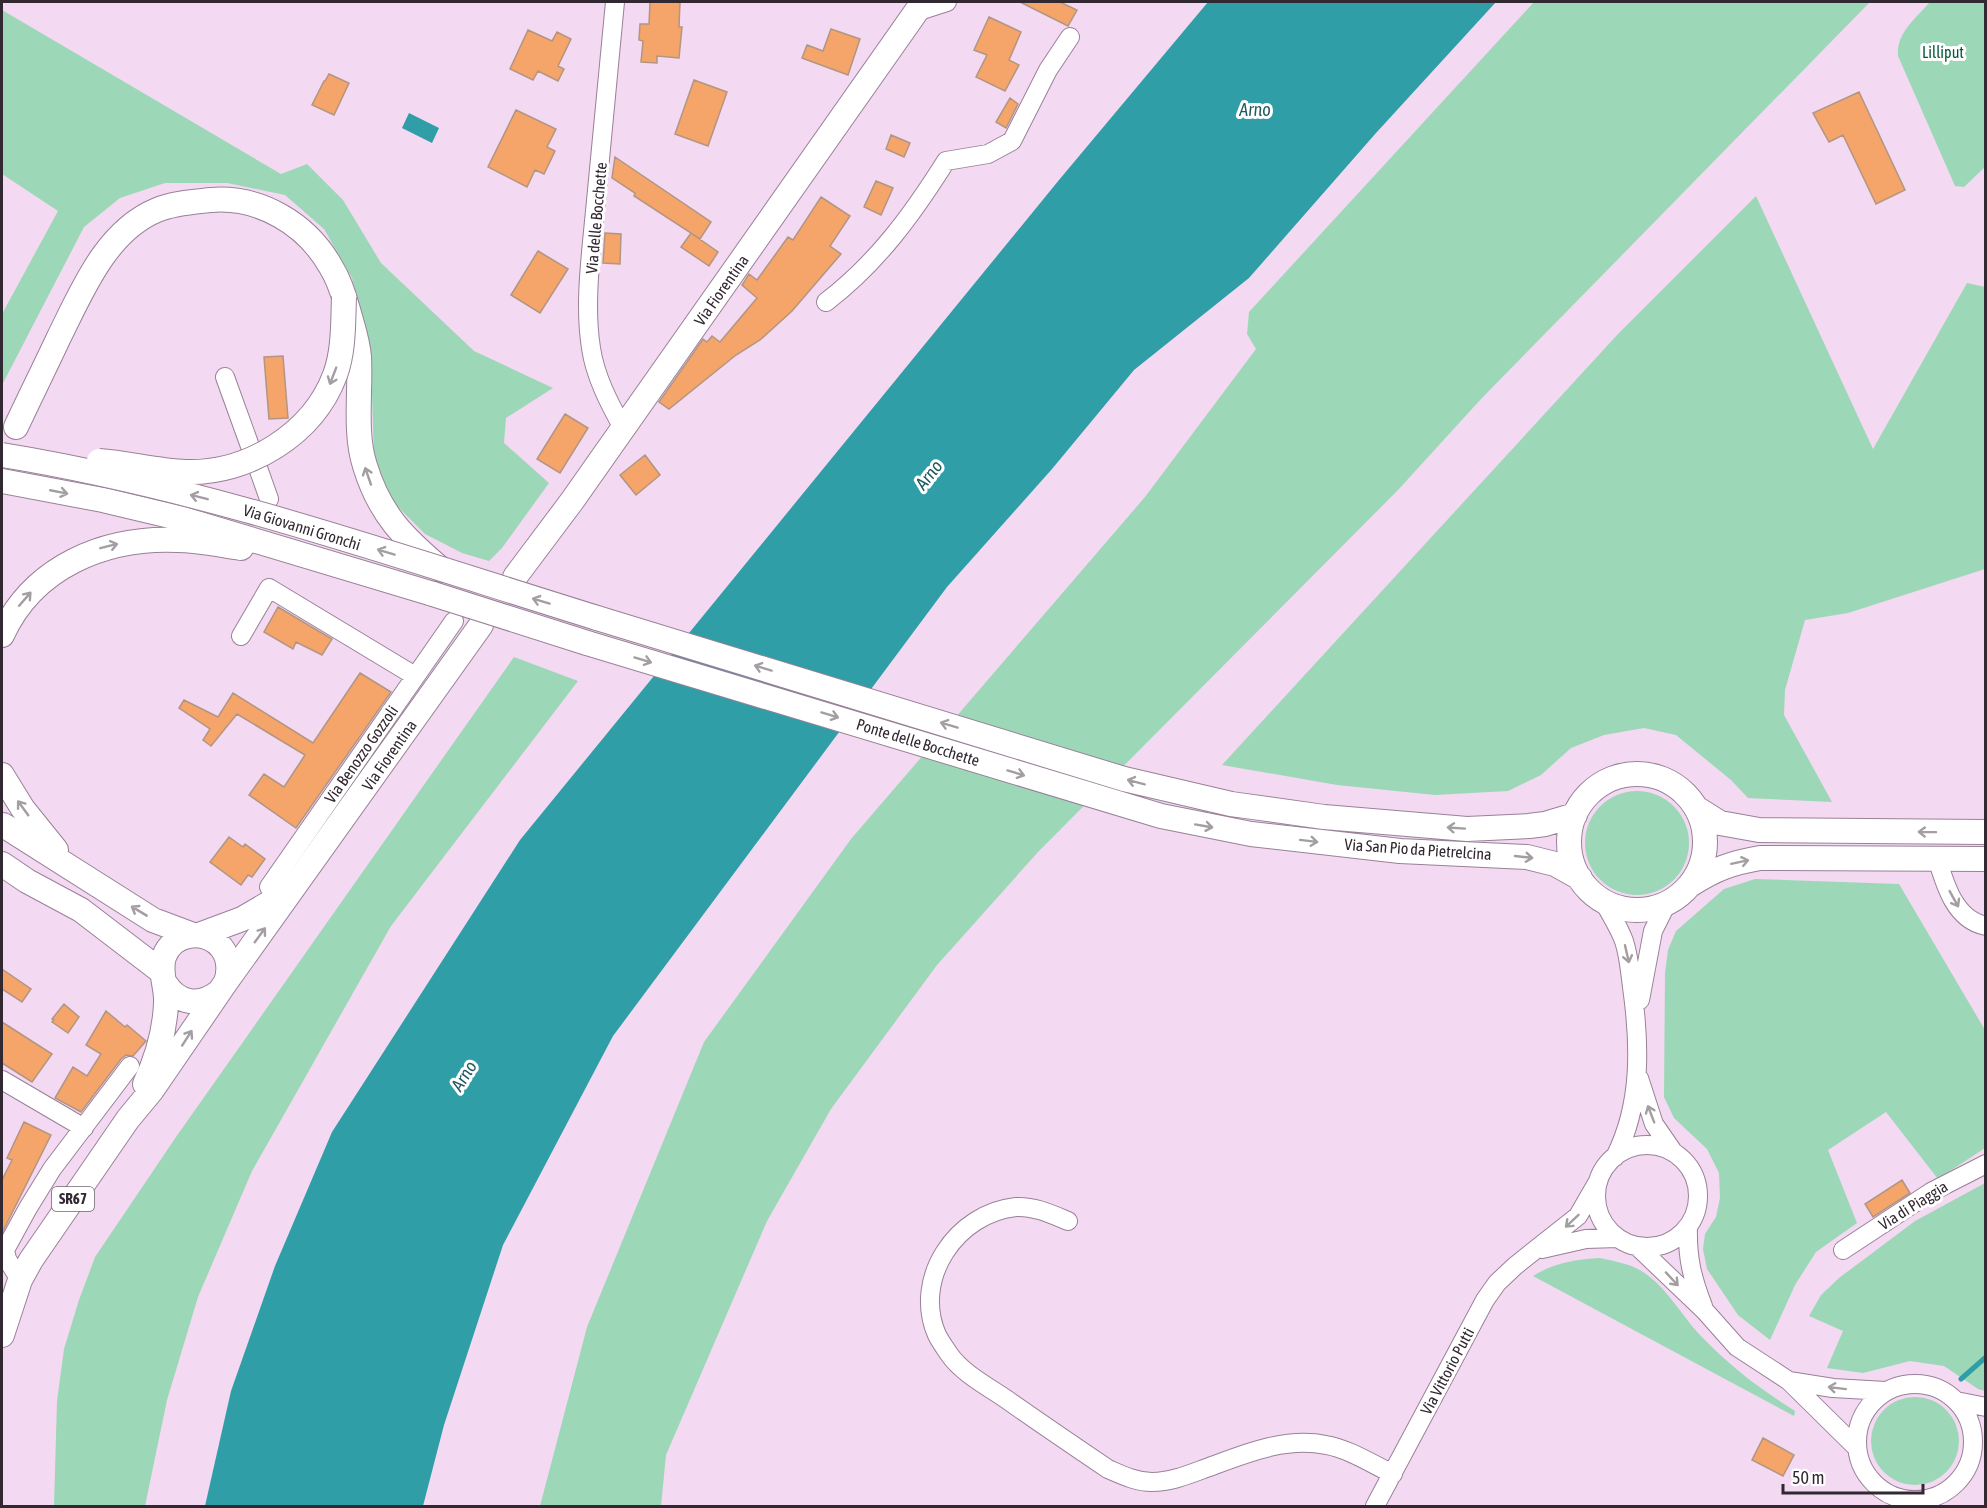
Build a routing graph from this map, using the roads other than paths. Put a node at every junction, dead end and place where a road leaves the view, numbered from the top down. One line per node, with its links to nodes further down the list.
1 (615, 2): 9 (street, Via delle Bocchette)
2 (947, 2): 3 (street)
3 (920, 7): 9 (main road, Via Fiorentina)
4 (1070, 37): 6 (street)
5 (344, 297): 8 (main road); 11 (main road, one-way to 11, bridge); 15 (main road, one-way to 5, bridge)
6 (826, 302)
7 (225, 377): 13 (street)
8 (16, 427)
9 (623, 428): 16 (main road, Via Fiorentina)
10 (2, 455): 11 (main road, Via Giovanni Gronchi, bridge)
11 (36, 460): 15 (main road, Via Giovanni Gronchi, one-way to 11, bridge)
12 (2, 481): 14 (main road, Via Giovanni Gronchi, one-way to 14)
13 (269, 499)
14 (309, 557): 20 (main road, one-way to 14); 22 (main road, Via Giovanni Gronchi, bridge)
15 (442, 570): 17 (main road, Via Giovanni Gronchi, one-way to 15, bridge)
16 (515, 577)
17 (597, 618): 25 (main road, Ponte delle Bocchette, one-way to 17)
18 (454, 621): 23 (street, Via Benozzo Gozzoli)
19 (481, 625): 36 (main road, Via Fiorentina)
20 (2, 635)
21 (241, 636): 23 (street)
22 (587, 643): 30 (main road, Ponte delle Bocchette, one-way to 30)
23 (415, 676): 38 (street, Via Benozzo Gozzoli)
24 (2, 774): 34 (main road, one-way to 24)
25 (1254, 808): 27 (main road, Via San Pio da Pietrelcina, one-way to 25)
26 (1696, 808): 27 (main road); 29 (main road, one-way to 26); 37 (main road)
27 (1575, 814): 35 (main road)
28 (2, 824): 34 (main road); 41 (main road)
29 (1986, 832)
30 (1251, 834): 35 (main road, Via San Pio da Pietrelcina, one-way to 35)
31 (1937, 858): 32 (main road); 37 (main road, one-way to 31); 42 (street, one-way to 42)
32 (1986, 859)
33 (2, 864): 41 (main road)
34 (73, 870): 43 (main road, one-way to 34)
35 (1580, 878): 39 (main road)
36 (297, 885): 43 (main road, Via Fiorentina); 45 (main road, Via Fiorentina, one-way to 36)
37 (1688, 886): 40 (main road)
38 (269, 887)
39 (1603, 900): 40 (main road); 46 (street, one-way to 46)
40 (1667, 903): 46 (street)
41 (81, 910): 44 (main road)
42 (1986, 926)
43 (196, 935): 44 (main road, Via Fiorentina); 45 (main road)
44 (164, 977): 45 (main road); 50 (main road, Via Fiorentina)
45 (222, 987): 50 (main road, Via Fiorentina, one-way to 45)
46 (1637, 1023): 48 (street)
47 (130, 1066): 51 (street)
48 (1637, 1071): 52 (street, one-way to 48); 53 (street)
49 (2, 1080): 51 (street)
50 (128, 1119): 62 (main road, Via Fiorentina / SR67)
51 (84, 1128): 62 (street)
52 (1674, 1153): 53 (street); 57 (street)
53 (1615, 1157): 55 (street)
54 (1986, 1164): 61 (street, Via di Piaggia)
55 (1598, 1183): 58 (street); 60 (street, Via Vittorio Putti, one-way to 60)
56 (1068, 1221): 70 (street)
57 (1688, 1226): 59 (street); 63 (street)
58 (1617, 1238): 59 (street); 60 (street, Via Vittorio Putti)
59 (1638, 1246): 63 (street, one-way to 63)
60 (1537, 1250): 70 (street, Via Vittorio Putti)
61 (1843, 1250)
62 (20, 1280): 64 (main road, Via Fiorentina / SR67)
63 (1705, 1311): 65 (street)
64 (2, 1335)
65 (1789, 1381): 66 (street, one-way to 65); 69 (street)
66 (1886, 1391): 67 (street); 69 (street)
67 (1956, 1401): 68 (street); 71 (street)
68 (1986, 1407)
69 (1856, 1447): 71 (street)
70 (1393, 1474): 72 (street, Via Vittorio Putti)
71 (1925, 1504)
72 (1376, 1506)

